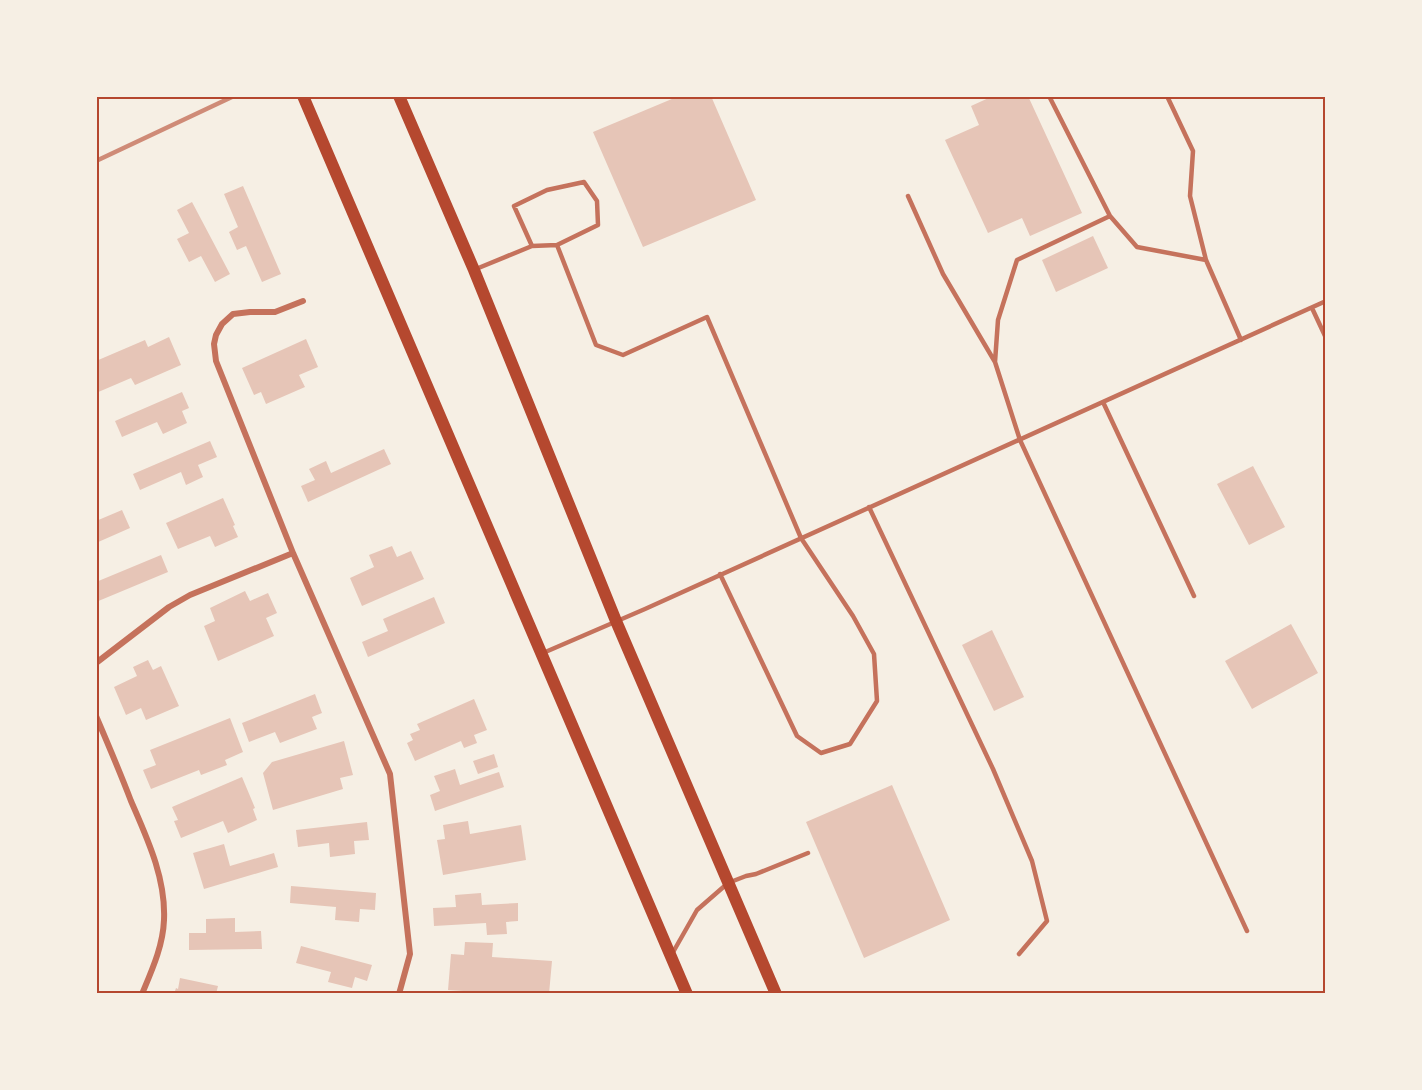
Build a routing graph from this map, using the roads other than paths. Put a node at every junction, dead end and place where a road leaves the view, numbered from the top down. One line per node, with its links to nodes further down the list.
1 (303, 96): 25 (main road)
2 (399, 96): 10 (main road)
3 (1049, 96): 6 (lane)
4 (1167, 96): 9 (lane)
5 (908, 196): 16 (lane)
6 (1110, 216): 9 (lane); 16 (lane)
7 (532, 246): 8 (lane); 8 (lane); 10 (lane)
8 (557, 246): 20 (lane)
9 (1206, 260): 15 (lane)
10 (474, 270): 24 (main road)
11 (303, 301): 21 (street)
12 (1326, 301): 13 (lane)
13 (1312, 308): 14 (lane); 15 (lane)
14 (1326, 338)
15 (1240, 340): 17 (lane)
16 (995, 362): 18 (lane)
17 (1104, 402): 18 (lane); 23 (lane)
18 (1020, 440): 19 (lane); 30 (lane)
19 (869, 507): 20 (lane); 31 (lane)
20 (801, 538): 22 (lane); 22 (lane)
21 (293, 554): 26 (street); 34 (street)
22 (720, 574): 24 (lane)
23 (1194, 596)
24 (616, 621): 25 (lane); 29 (main road)
25 (541, 653): 32 (main road)
26 (96, 663)
27 (96, 716): 33 (street)
28 (808, 853): 29 (lane)
29 (729, 883): 32 (lane); 36 (main road)
30 (1247, 932)
31 (1019, 954)
32 (671, 956): 35 (main road)
33 (142, 994)
34 (399, 994)
35 (687, 994)
36 (776, 994)

